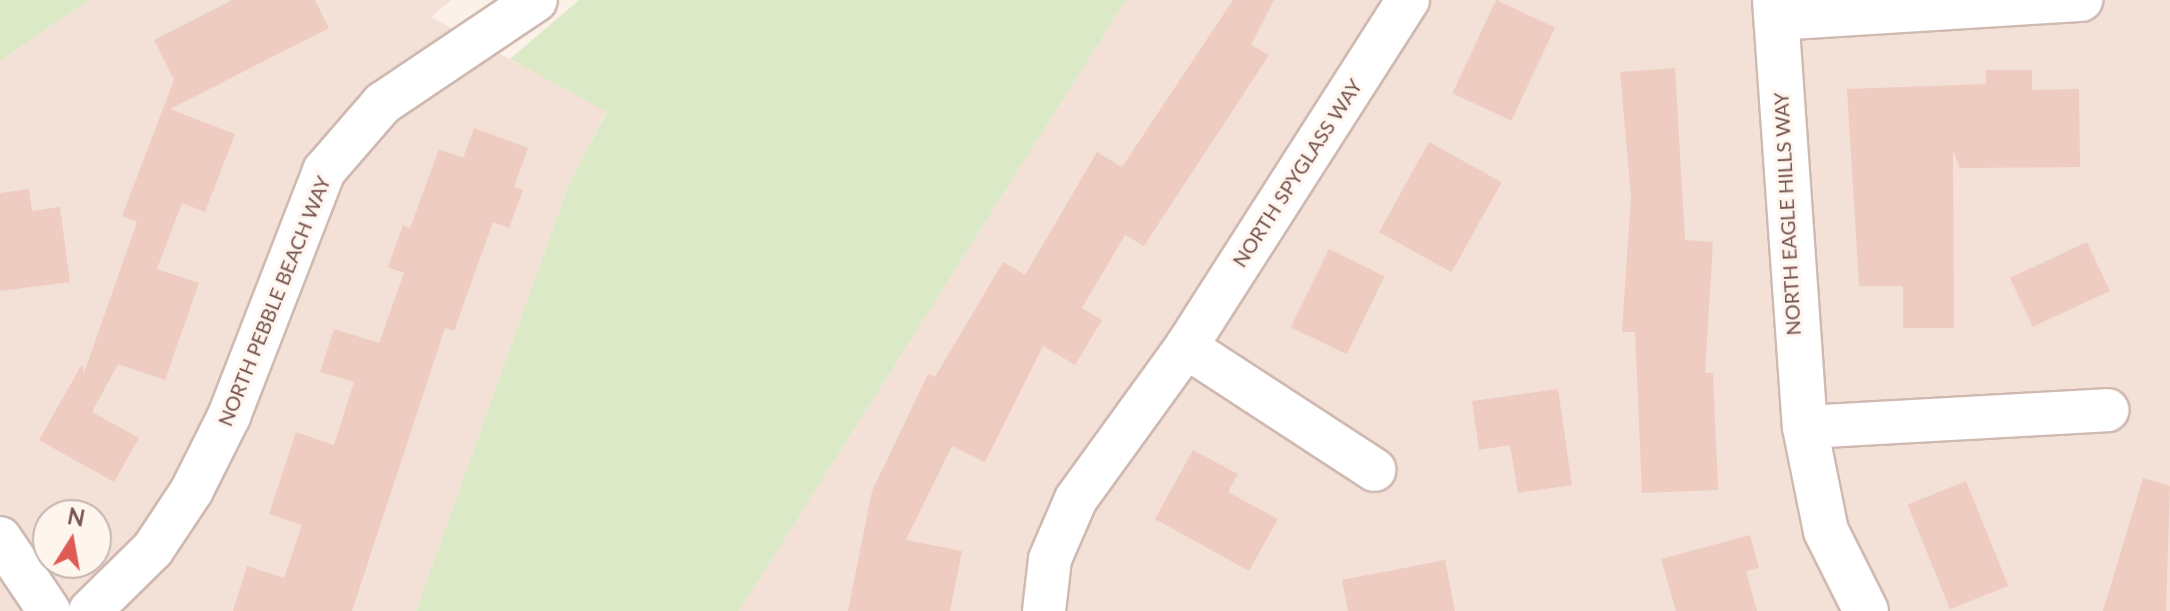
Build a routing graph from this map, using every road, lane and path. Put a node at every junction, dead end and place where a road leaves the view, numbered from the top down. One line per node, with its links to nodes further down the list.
1 (536, 0): 11 (street, NORTH PEBBLE BEACH WAY)
2 (1408, 0): 5 (street, NORTH SPYGLASS WAY)
3 (2081, 0): 4 (street)
4 (1776, 9): 7 (street, NORTH EAGLE HILLS WAY)
5 (1186, 347): 8 (street); 12 (street, NORTH SPYGLASS WAY)
6 (2108, 410): 7 (street)
7 (1805, 427): 13 (street, NORTH EAGLE HILLS WAY)
8 (1375, 470)
9 (0, 538): 10 (street)
10 (49, 611)
11 (90, 611)
12 (1044, 611)
13 (1866, 611)

